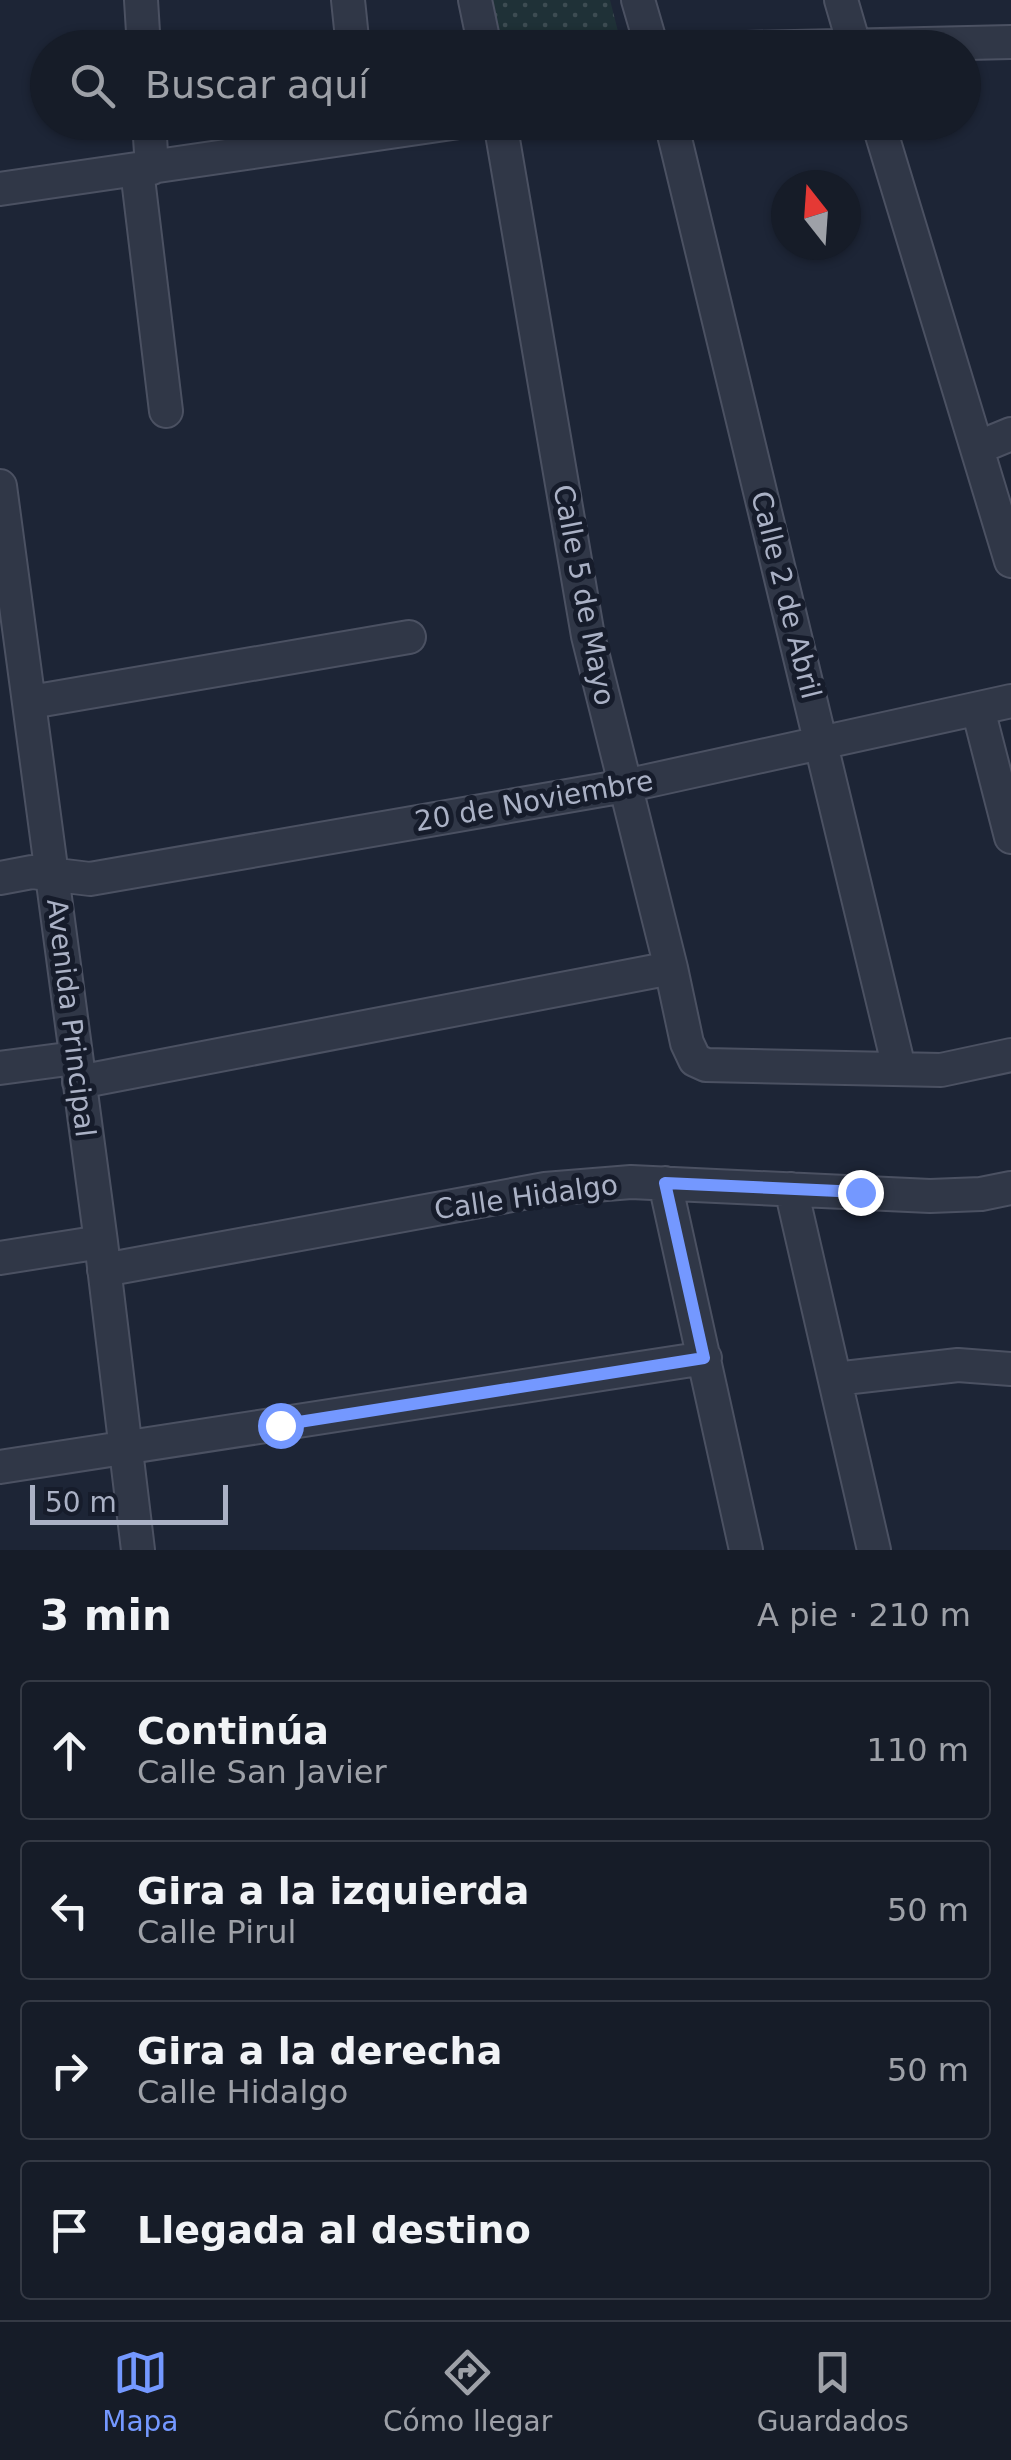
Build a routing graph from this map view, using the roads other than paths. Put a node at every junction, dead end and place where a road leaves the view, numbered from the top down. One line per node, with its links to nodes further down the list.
1 (141, 0): 6 (street)
2 (348, 0): 7 (street)
3 (475, 0): 8 (street)
4 (638, 0): 9 (street)
5 (841, 0): 10 (street)
6 (143, 30)
7 (351, 30)
8 (481, 30)
9 (647, 30)
10 (850, 30)
11 (1011, 42): 12 (street)
12 (981, 43)
13 (147, 140): 18 (street)
14 (302, 140): 18 (street)
15 (503, 140): 31 (street, Calle 5 de Mayo)
16 (675, 140): 30 (street, Calle 2 de Abril)
17 (883, 140): 22 (street)
18 (145, 169): 19 (street); 20 (street)
19 (0, 189)
20 (166, 411)
21 (1011, 434): 22 (street)
22 (977, 448): 24 (street)
23 (0, 486): 25 (street, Avenida Principal)
24 (1011, 561)
25 (9, 602): 27 (street, Avenida Principal)
26 (409, 637): 27 (street)
27 (31, 702): 33 (street, Avenida Principal)
28 (1011, 702): 29 (street, 20 de Noviembre)
29 (978, 708): 30 (street, 20 de Noviembre); 32 (street)
30 (822, 743): 31 (street, 20 de Noviembre); 38 (street, Calle 2 de Abril)
31 (626, 786): 33 (street, 20 de Noviembre); 35 (street, Calle 5 de Mayo)
32 (1011, 837)
33 (52, 875): 34 (street, 20 de Noviembre); 39 (street, Avenida Principal)
34 (0, 878)
35 (672, 968): 38 (street, Calle 5 de Mayo); 39 (street)
36 (1011, 1055): 38 (street)
37 (0, 1068): 39 (street)
38 (898, 1068)
39 (77, 1070): 43 (street, Avenida Principal)
40 (665, 1183): 42 (street, Calle Hidalgo); 43 (street, Calle Hidalgo); 45 (street)
41 (1011, 1188): 42 (street, Calle Hidalgo)
42 (792, 1189): 47 (street)
43 (103, 1256): 44 (street, Calle Hidalgo); 48 (street, Avenida Principal)
44 (0, 1258)
45 (704, 1358): 48 (street); 51 (street)
46 (1011, 1368): 47 (street)
47 (835, 1379): 52 (street)
48 (126, 1450): 49 (street); 50 (street, Avenida Principal)
49 (0, 1468)
50 (138, 1550)
51 (746, 1550)
52 (874, 1550)

